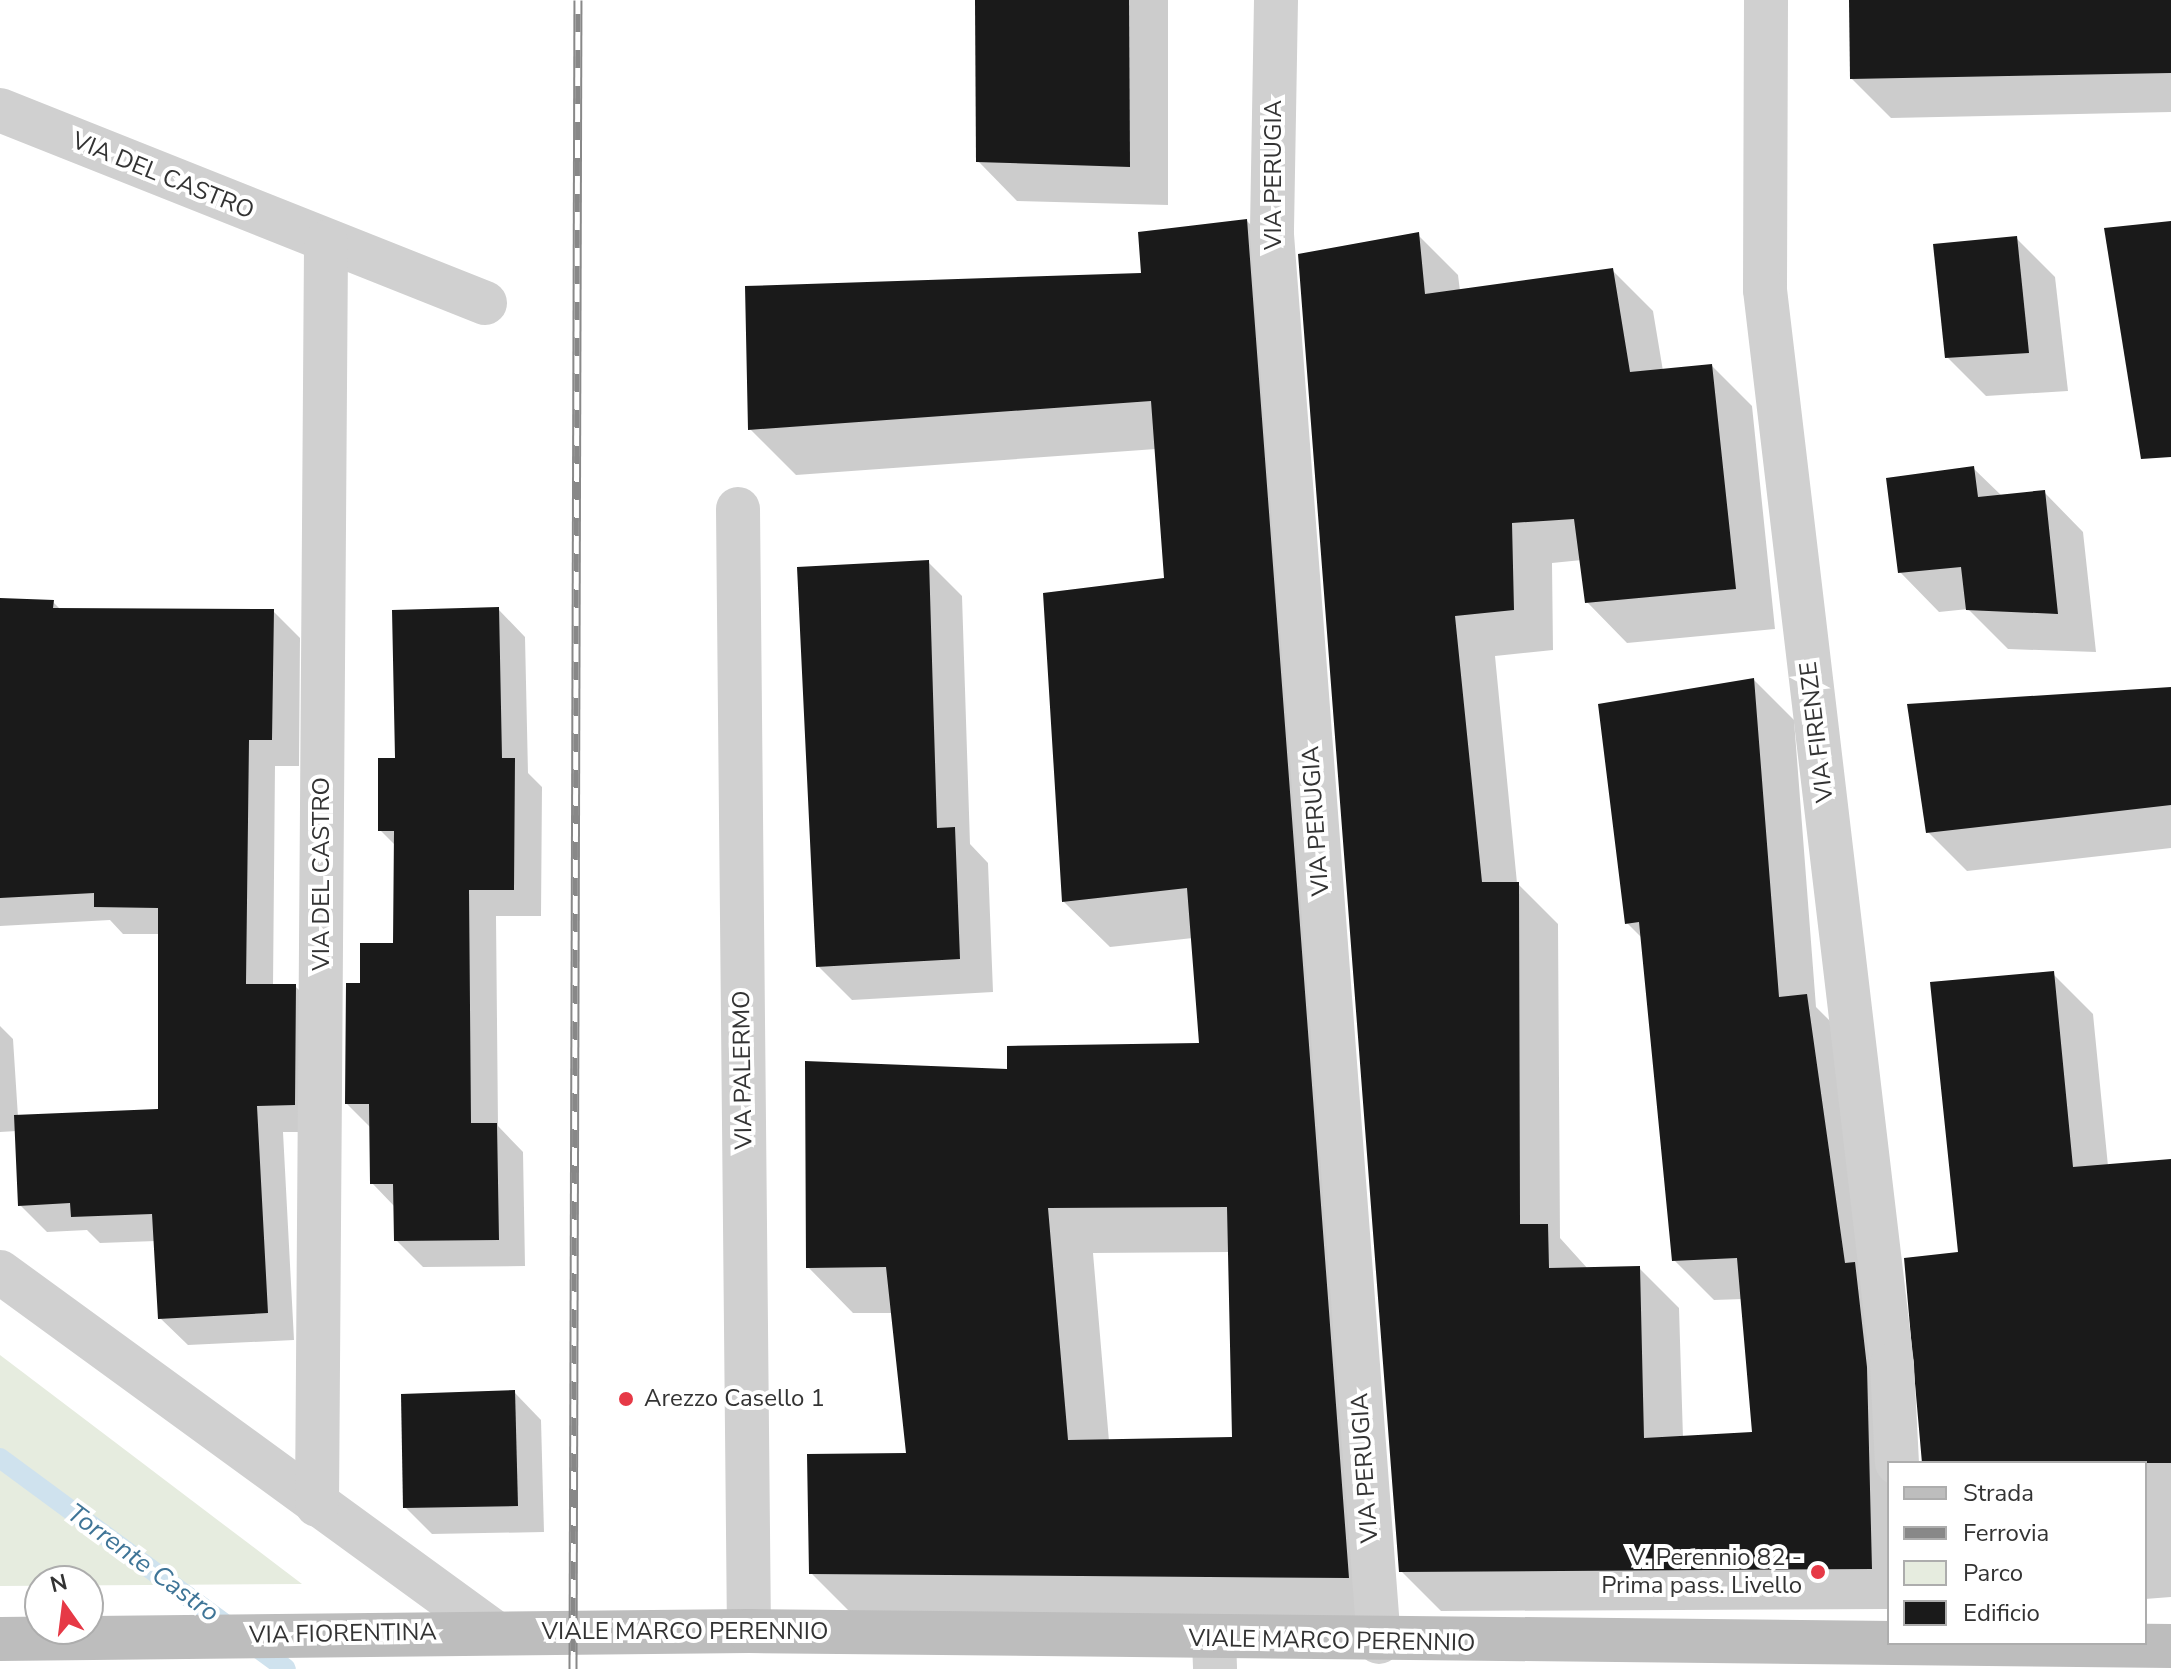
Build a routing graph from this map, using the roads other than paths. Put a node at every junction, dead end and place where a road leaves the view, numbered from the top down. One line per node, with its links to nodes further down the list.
1 (1276, 0): 13 (street, VIA PERUGIA)
2 (1766, 0): 8 (street, VIA FIRENZE)
3 (0, 110): 4 (street, VIA DEL CASTRO)
4 (326, 242): 5 (street, VIA DEL CASTRO); 9 (street, VIA DEL CASTRO)
5 (485, 303)
6 (738, 509): 10 (street, VIA PALERMO)
7 (0, 1272): 9 (street)
8 (1897, 1461)
9 (317, 1505): 11 (street)
10 (749, 1631): 11 (main road, VIALE MARCO PERENNIO); 17 (main road, VIALE MARCO PERENNIO)
11 (494, 1632): 12 (main road, VIA FIORENTINA)
12 (0, 1639)
13 (1379, 1642): 14 (main road, VIALE MARCO PERENNIO); 17 (main road, VIALE MARCO PERENNIO)
14 (1887, 1643)
15 (2083, 1645): 16 (main road, VIALE MARCO PERENNIO)
16 (2171, 1646)
17 (1214, 1654)

